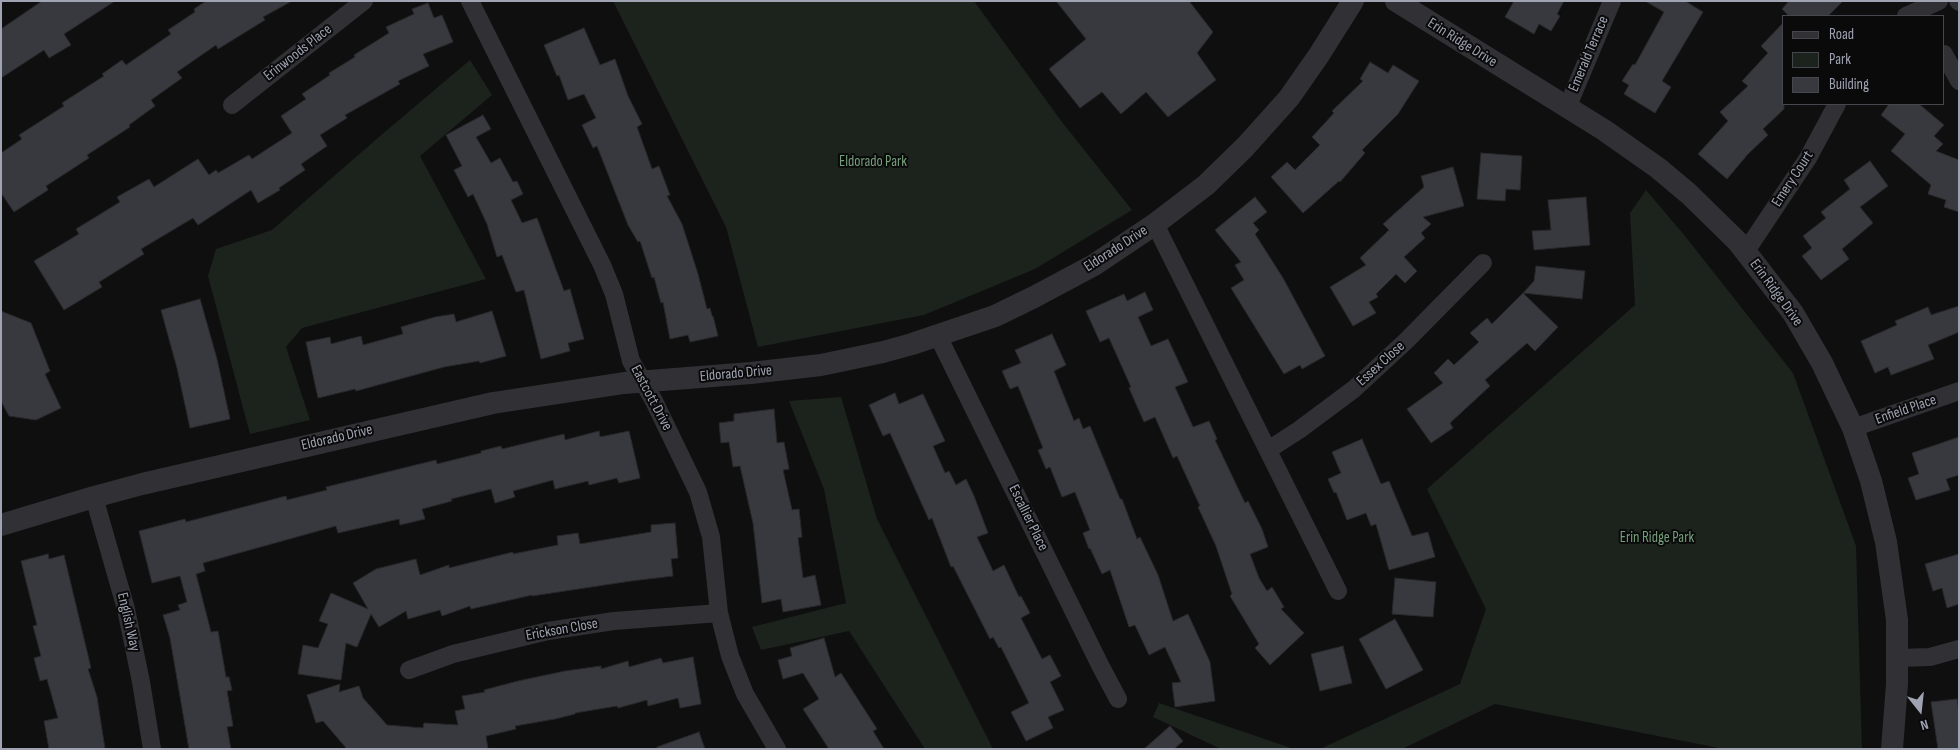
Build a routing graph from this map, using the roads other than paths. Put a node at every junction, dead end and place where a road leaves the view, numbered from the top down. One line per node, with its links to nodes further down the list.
1 (364, 1): 11 (street, Erinwoods Place)
2 (470, 1): 17 (street, Eastcott Drive)
3 (1353, 1): 13 (street, Eldorado Drive)
4 (1396, 1): 12 (street, Erin Ridge Drive)
5 (1612, 1): 12 (street, Emerald Terrace)
6 (1939, 1): 7 (street)
7 (1908, 15)
8 (1945, 56): 9 (street)
9 (1959, 81)
10 (1836, 105): 14 (street, Emery Court)
11 (232, 106)
12 (1567, 108): 14 (street, Erin Ridge Drive)
13 (1155, 224): 16 (street, Eldorado Drive); 20 (street)
14 (1746, 251): 19 (street, Erin Ridge Drive)
15 (1482, 262): 20 (street, Essex Close)
16 (938, 336): 17 (street, Eldorado Drive); 28 (street, Escallier Place)
17 (642, 381): 21 (street, Eldorado Drive); 24 (street, Eastcott Drive)
18 (1959, 391): 19 (street, Enfield Place)
19 (1853, 428): 26 (street, Erin Ridge Drive)
20 (1268, 450): 23 (street)
21 (94, 497): 22 (street, Eldorado Drive); 29 (street, English Way)
22 (1, 525)
23 (1338, 591)
24 (719, 613): 27 (street, Erickson Close); 30 (street, Eastcott Drive)
25 (1959, 649): 26 (street)
26 (1898, 658): 31 (street, Erin Ridge Drive)
27 (409, 670)
28 (1118, 699)
29 (152, 749)
30 (777, 749)
31 (1892, 749)

